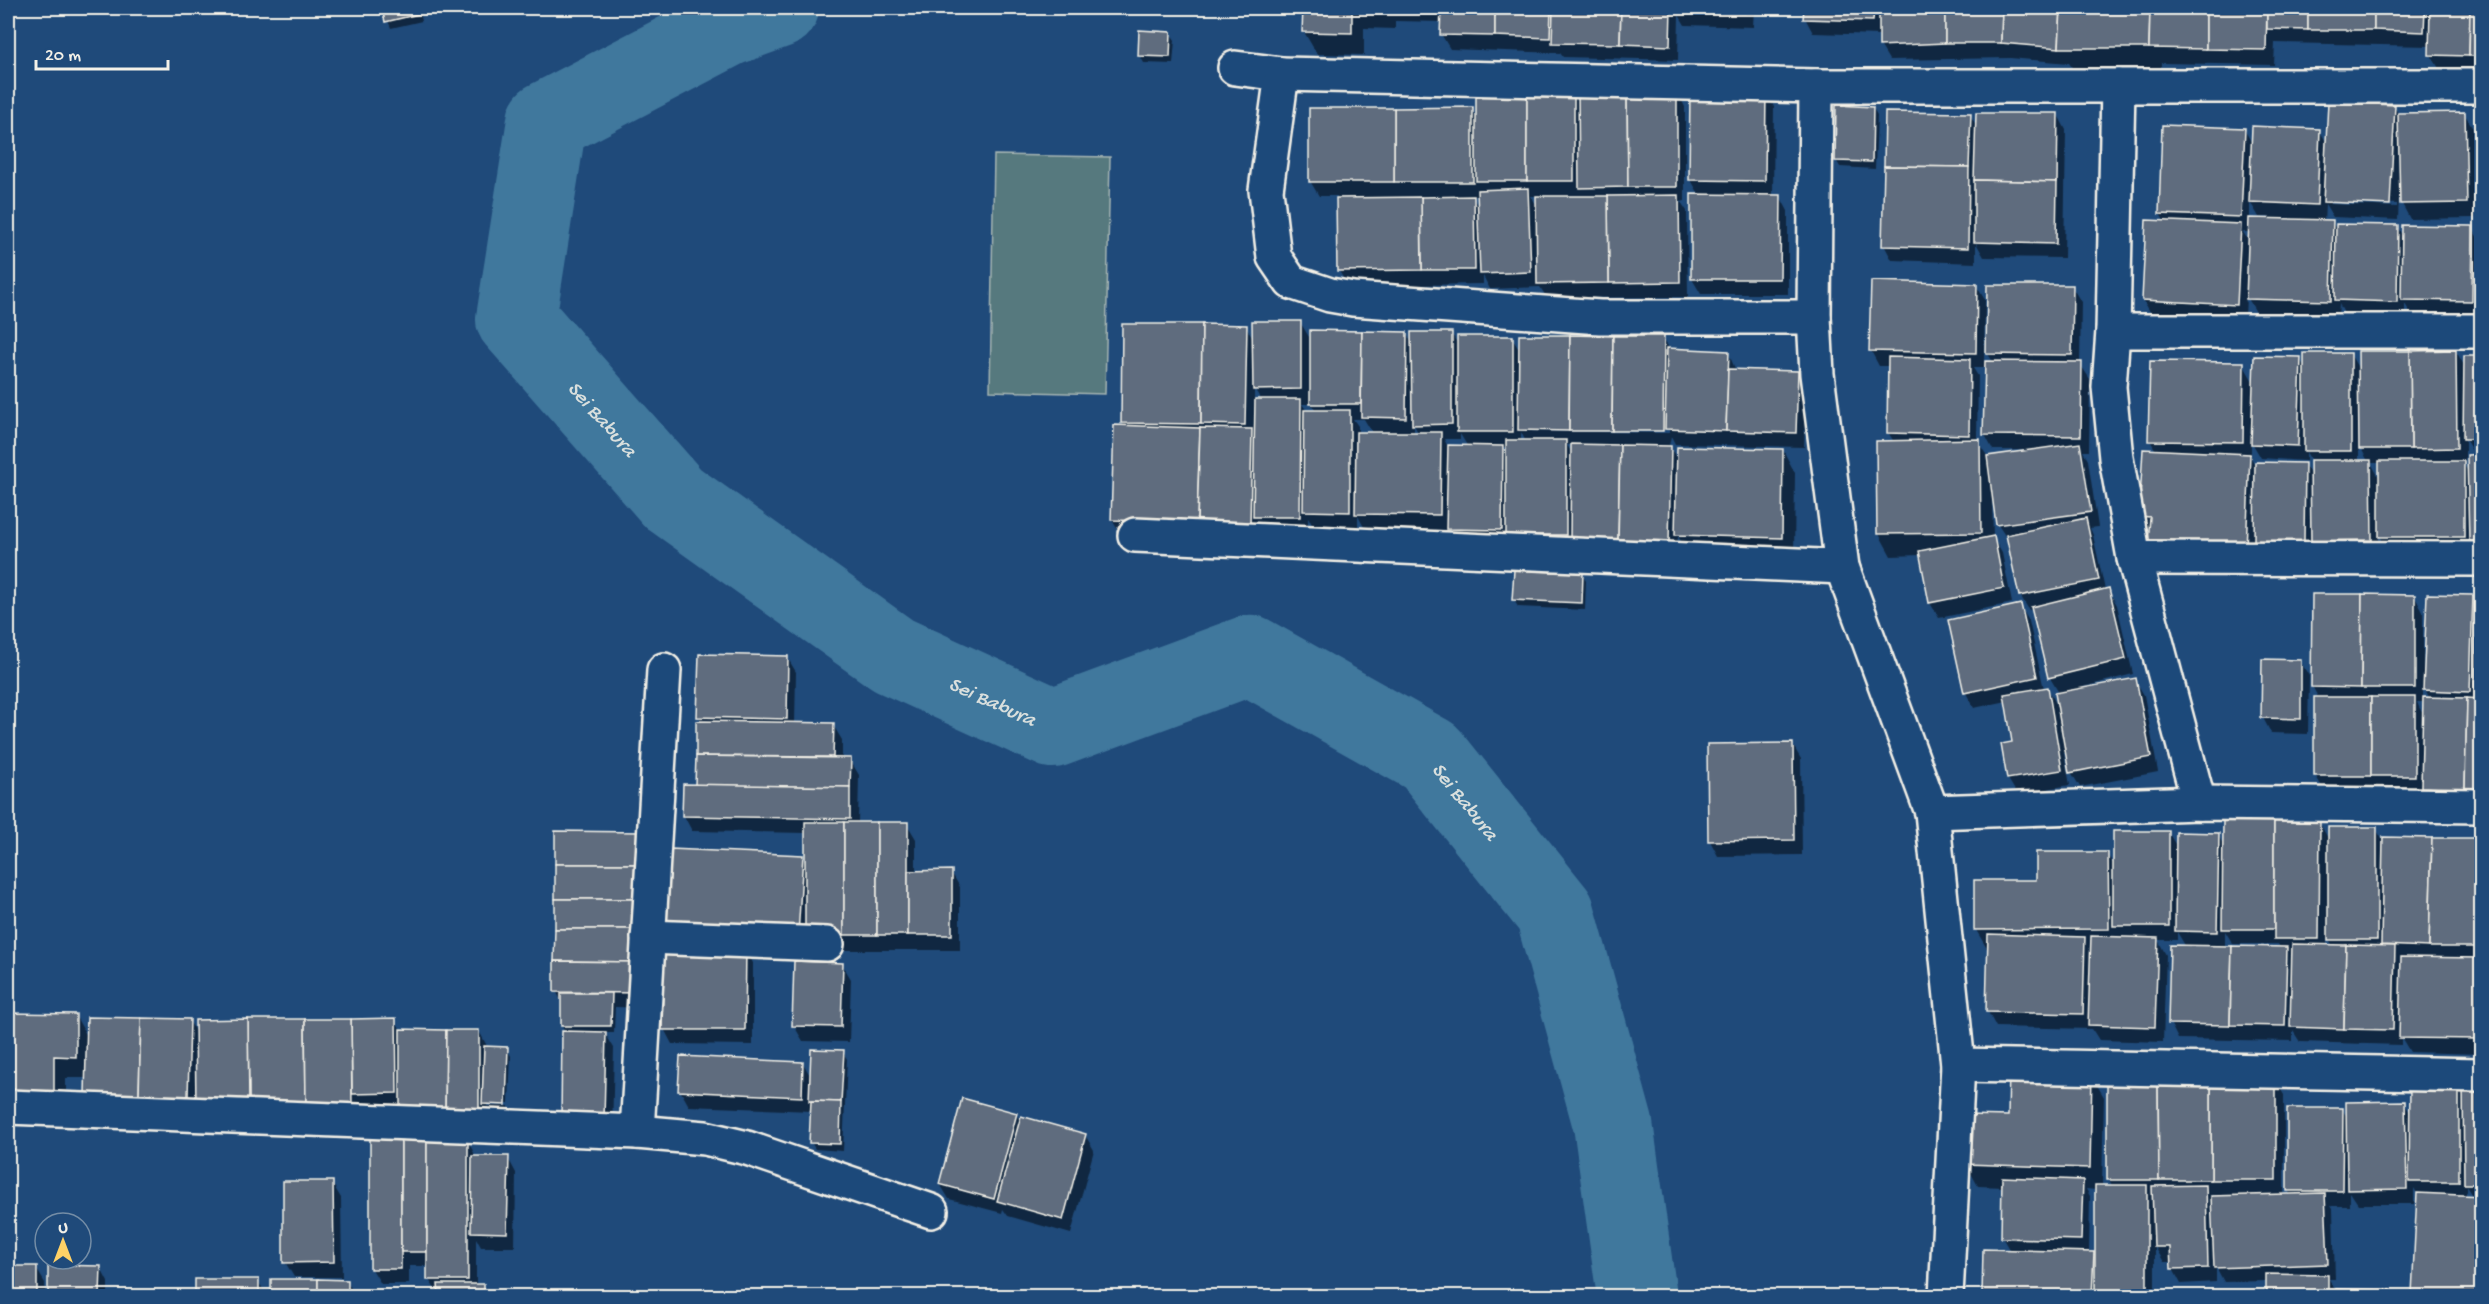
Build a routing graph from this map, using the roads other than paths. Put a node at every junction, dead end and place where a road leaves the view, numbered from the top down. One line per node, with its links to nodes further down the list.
1 (1235, 68): 2 (street)
2 (1282, 74): 3 (street); 6 (street)
3 (1816, 86): 4 (street); 6 (street)
4 (2118, 86): 5 (street); 8 (street)
5 (2481, 86)
6 (1814, 317): 12 (street)
7 (2481, 330): 8 (street)
8 (2113, 331): 10 (street)
9 (1135, 536): 12 (street)
10 (2134, 558): 11 (street); 14 (street)
11 (2481, 559)
12 (1842, 567): 16 (street)
13 (664, 670): 17 (street)
14 (2199, 803): 15 (street); 16 (street)
15 (2481, 806)
16 (1932, 812): 19 (street)
17 (648, 937): 18 (street); 22 (street)
18 (827, 944)
19 (1958, 1065): 20 (street); 24 (street)
20 (2481, 1075)
21 (8, 1107): 22 (street)
22 (637, 1132): 23 (street)
23 (931, 1211)
24 (1946, 1296)

